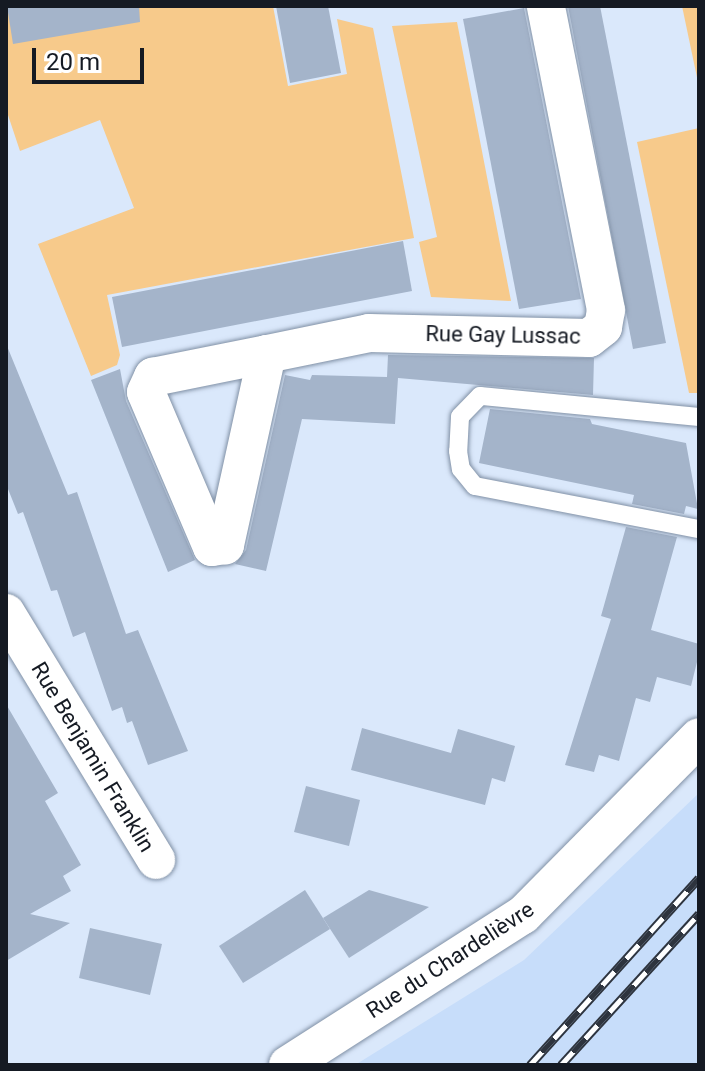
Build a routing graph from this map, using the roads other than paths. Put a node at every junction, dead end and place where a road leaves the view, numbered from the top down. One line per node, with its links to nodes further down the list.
1 (546, 6): 2 (street, Rue Gay Lussac)
2 (267, 354): 2 (street, Rue Gay Lussac)
3 (699, 417): 4 (lane)
4 (699, 529)
5 (6, 613): 7 (street, Rue Benjamin Franklin)
6 (699, 737): 8 (street, Rue du Chardelièvre)
7 (156, 860)
8 (288, 1065)

